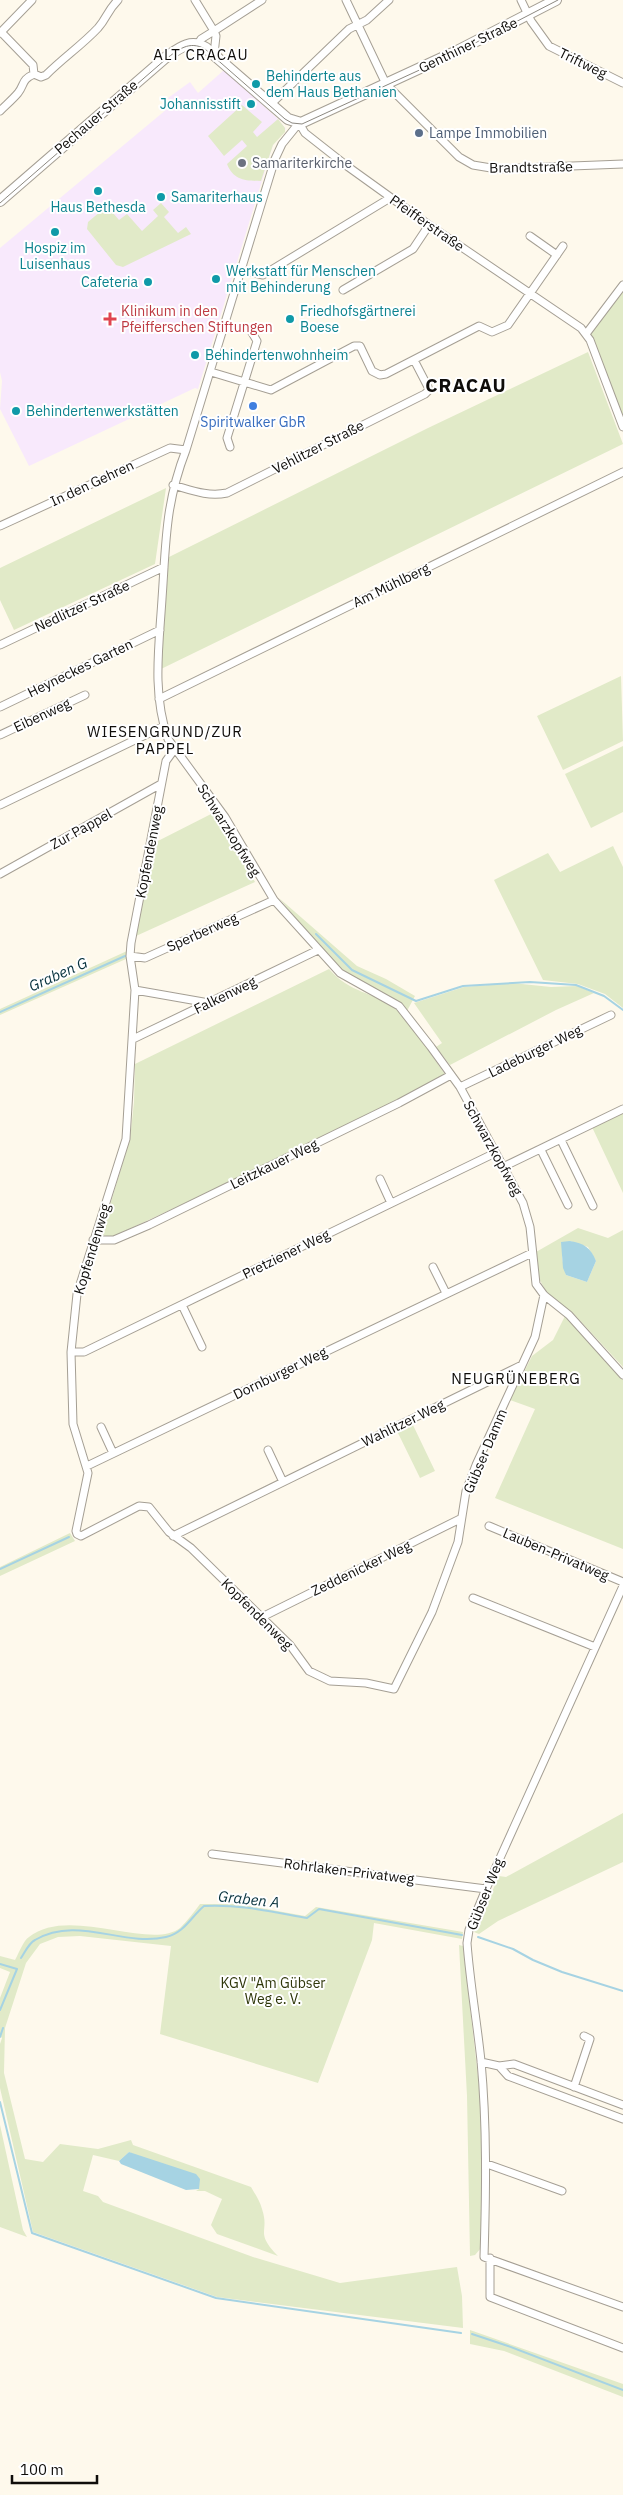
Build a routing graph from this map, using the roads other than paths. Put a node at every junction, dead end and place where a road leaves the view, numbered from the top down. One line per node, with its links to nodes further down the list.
1 (32, 0): 12 (street)
2 (118, 0): 15 (street)
3 (195, 0): 11 (street)
4 (262, 0): 11 (street)
5 (346, 0): 10 (street, Brandtstraße)
6 (388, 0): 10 (street)
7 (521, 0): 9 (street, Triftweg)
8 (556, 0): 9 (main road, Genthiner Straße)
9 (528, 15): 16 (street, Triftweg); 17 (main road, Genthiner Straße)
10 (358, 26): 17 (street, Brandtstraße); 18 (street)
11 (214, 31): 13 (street); 14 (street)
12 (0, 33): 15 (street)
13 (198, 44): 14 (main road, Pfeifferstraße); 23 (main road, Pechauer Straße)
14 (214, 54): 18 (main road, Pfeifferstraße)
15 (34, 74): 19 (street)
16 (623, 82)
17 (386, 84): 20 (main road, Genthiner Straße); 21 (street, Brandtstraße)
18 (271, 104): 20 (main road, Pfeifferstraße)
19 (0, 111)
20 (299, 123): 22 (street, Pfeifferstraße); 28 (street, Schwarzkopfweg)
21 (623, 164)
22 (390, 198): 24 (street, Pfeifferstraße); 28 (street)
23 (0, 201)
24 (428, 225): 30 (street); 31 (street, Pfeifferstraße)
25 (530, 236): 27 (street)
26 (563, 246): 27 (street)
27 (557, 255): 31 (street)
28 (242, 270): 35 (street, Schwarzkopfweg)
29 (623, 285): 33 (street)
30 (343, 290)
31 (530, 294): 33 (street, Pfeifferstraße); 34 (street)
32 (251, 331): 36 (street)
33 (586, 334): 37 (street)
34 (414, 360): 36 (street); 41 (street, Vehlitzer Straße)
35 (210, 372): 36 (street); 39 (street, Schwarzkopfweg)
36 (244, 382): 38 (street)
37 (623, 427)
38 (230, 447)
39 (186, 450): 41 (street, Schwarzkopfweg); 42 (street, In den Gehren)
40 (623, 472): 47 (street, Am Mühlberg)
41 (173, 485): 43 (street, Schwarzkopfweg)
42 (0, 526)
43 (164, 567): 44 (street, Schwarzkopfweg); 45 (street, Nedlitzer Straße)
44 (160, 630): 47 (street, Schwarzkopfweg); 48 (street, Heyneckes Garten)
45 (0, 645)
46 (85, 695): 50 (street, Eibenweg)
47 (159, 698): 49 (street, Schwarzkopfweg)
48 (0, 707)
49 (164, 726): 51 (street, Schwarzkopfweg); 53 (street)
50 (0, 735)
51 (174, 750): 52 (street, Kopfendenweg); 55 (street, Schwarzkopfweg)
52 (162, 784): 54 (street, Zur Pappel); 57 (street, Kopfendenweg)
53 (0, 805)
54 (0, 874)
55 (274, 900): 56 (street, Schwarzkopfweg); 57 (street, Sperberweg)
56 (318, 950): 59 (street, Falkenweg); 62 (street, Schwarzkopfweg)
57 (130, 956): 58 (street, Kopfendenweg)
58 (135, 990): 59 (street); 61 (street, Kopfendenweg)
59 (209, 1003): 61 (street, Falkenweg)
60 (611, 1015): 63 (street, Ladeburger Weg)
61 (133, 1039): 73 (street, Kopfendenweg)
62 (451, 1076): 63 (street, Schwarzkopfweg); 73 (street, Leitzkauer Weg)
63 (460, 1087): 67 (street, Schwarzkopfweg)
64 (623, 1109): 65 (street)
65 (561, 1140): 66 (street); 72 (street)
66 (541, 1150): 68 (street); 71 (street)
67 (495, 1152): 68 (street, Schwarzkopfweg); 70 (street, Pretziener Weg)
68 (503, 1167): 74 (street, Schwarzkopfweg)
69 (380, 1179): 70 (street)
70 (391, 1203): 78 (street, Pretziener Weg)
71 (568, 1205)
72 (593, 1206)
73 (93, 1240): 80 (street, Kopfendenweg)
74 (532, 1253): 76 (street, Dornburger Weg); 77 (street, Schwarzkopfweg)
75 (434, 1267): 76 (street)
76 (446, 1293): 85 (street, Dornburger Weg)
77 (544, 1295): 81 (street, Gübser Damm); 82 (street, Schwarzkopfweg)
78 (182, 1304): 79 (street); 80 (street, Pretziener Weg)
79 (202, 1347)
80 (71, 1352): 86 (street, Kopfendenweg)
81 (522, 1365): 87 (street, Wahlitzer Weg); 88 (street, Gübser Damm)
82 (623, 1374)
83 (101, 1427): 85 (street)
84 (268, 1450): 87 (street)
85 (113, 1453): 86 (street, Dornburger Weg)
86 (88, 1466): 90 (street, Kopfendenweg)
87 (283, 1482): 90 (street, Wahlitzer Weg)
88 (460, 1519): 93 (street, Zeddenicker Weg); 95 (street, Gübser Damm)
89 (489, 1526): 91 (street, Lauben-Privatweg)
90 (173, 1536): 93 (street, Kopfendenweg)
91 (623, 1584): 94 (street, Gübser Weg)
92 (472, 1598): 94 (street)
93 (262, 1617): 95 (street, Kopfendenweg)
94 (595, 1647): 97 (street, Gübser Weg)
95 (394, 1689)
96 (212, 1854): 97 (street, Rohrlaken-Privatweg)
97 (486, 1889): 99 (street, Gübser Weg)
98 (584, 2036): 101 (street)
99 (481, 2062): 100 (street); 104 (street, Gübser Weg)
100 (499, 2066): 101 (street); 103 (street)
101 (574, 2087): 102 (street)
102 (623, 2105)
103 (623, 2119)
104 (486, 2164): 105 (street); 106 (street, Gübser Weg)
105 (562, 2191)
106 (487, 2257): 107 (street); 108 (street, Gübser Weg)
107 (623, 2307)
108 (623, 2348)

